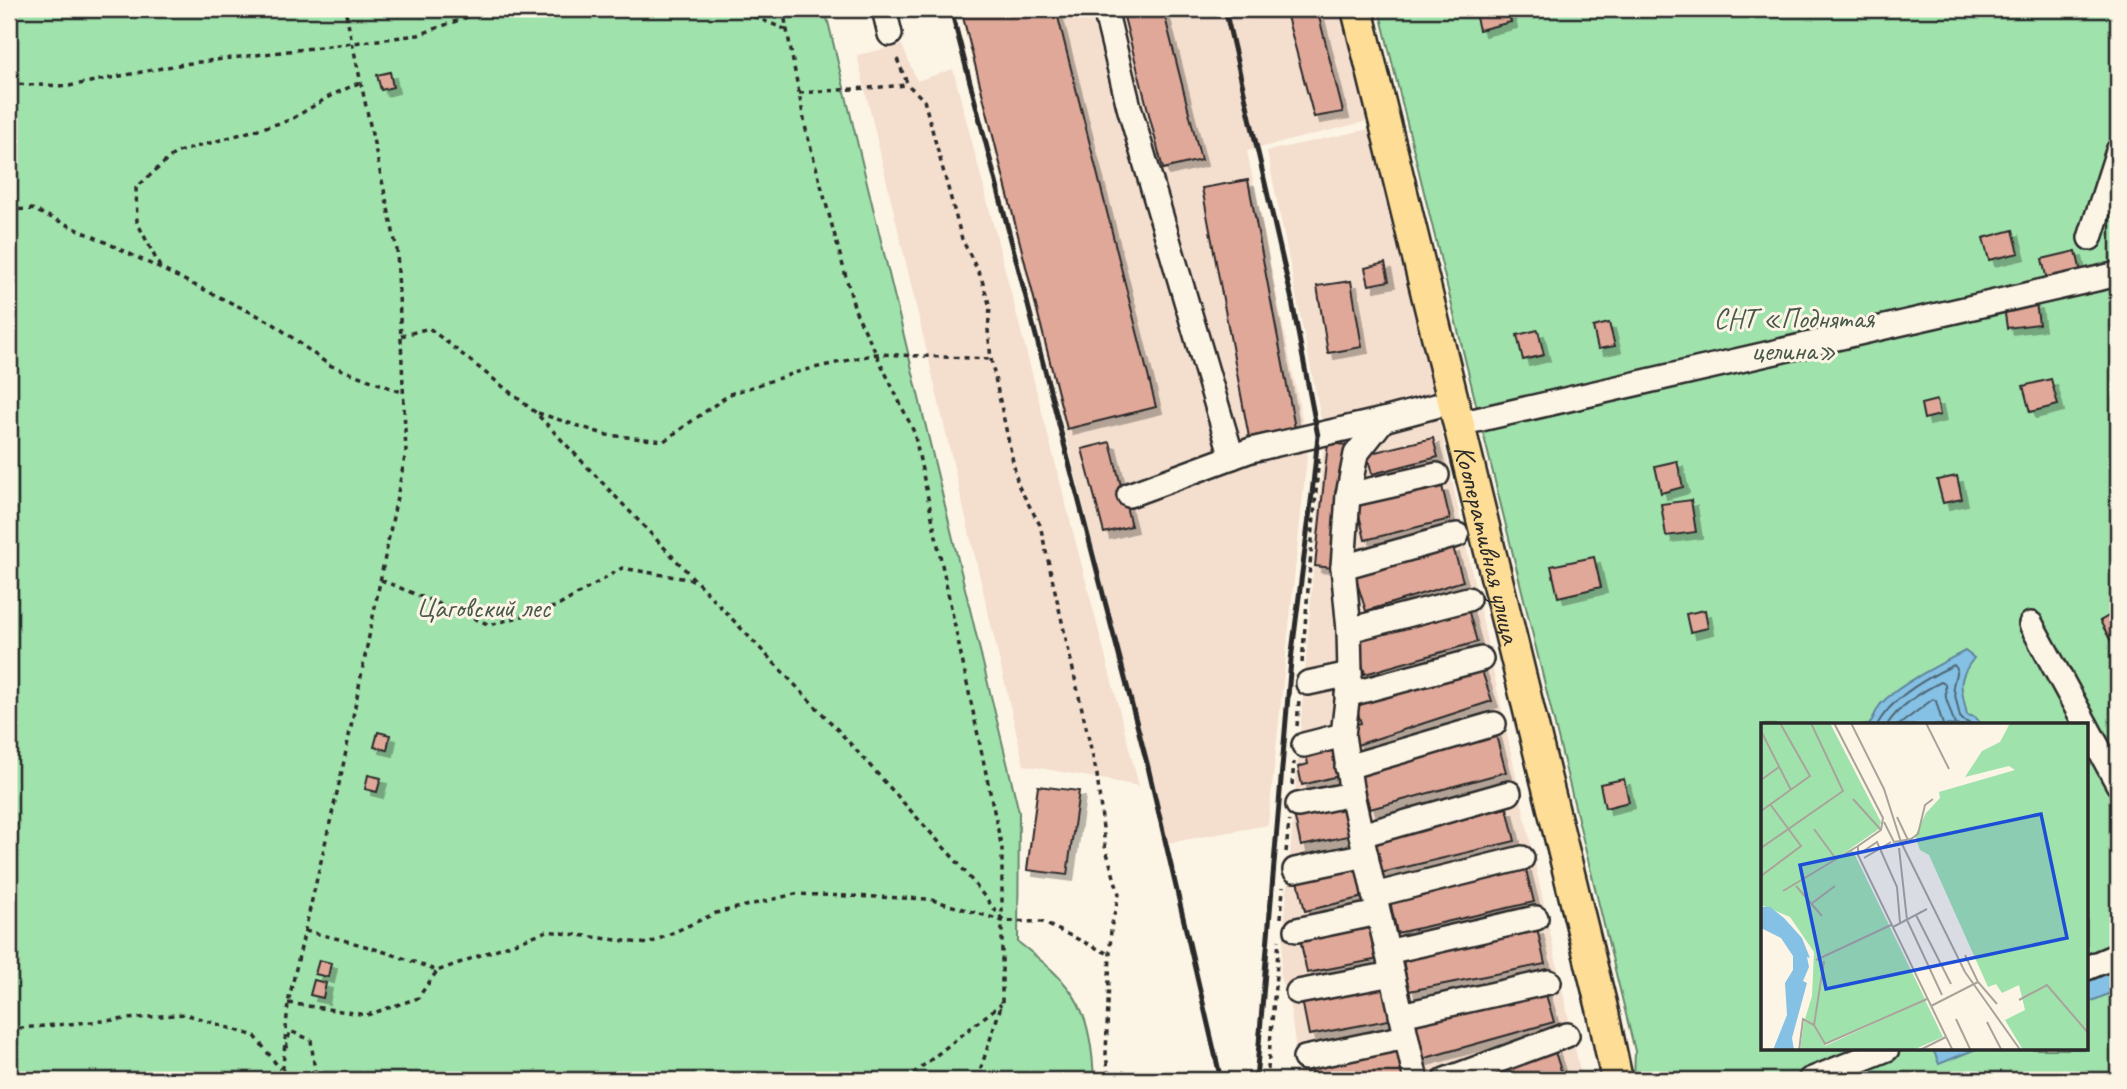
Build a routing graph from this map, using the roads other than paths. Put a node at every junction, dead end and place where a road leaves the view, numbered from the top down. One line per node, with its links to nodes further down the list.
1 (884, 9): 4 (lane)
2 (1105, 9): 10 (lane)
3 (1357, 9): 8 (main road, Кооперативная улица)
4 (890, 34)
5 (2118, 151): 6 (lane)
6 (2090, 238)
7 (2118, 274): 8 (lane)
8 (1456, 412): 9 (lane); 49 (main road, Кооперативная улица)
9 (1383, 421): 10 (lane); 13 (lane)
10 (1232, 457): 12 (lane)
11 (1437, 474): 13 (lane)
12 (1129, 495)
13 (1348, 495): 15 (lane)
14 (1457, 535): 15 (lane)
15 (1343, 567): 18 (lane)
16 (1468, 599): 18 (lane)
17 (2031, 624): 22 (lane)
18 (1349, 630): 21 (lane)
19 (1481, 659): 21 (lane)
20 (1308, 683): 21 (lane)
21 (1348, 684): 24 (lane)
22 (2082, 723)
23 (1494, 724): 27 (lane)
24 (1343, 735): 26 (lane); 27 (lane)
25 (2089, 737): 28 (lane)
26 (1304, 745)
27 (1347, 766): 30 (lane)
28 (2118, 784)
29 (1509, 793): 32 (lane)
30 (1352, 794): 31 (lane); 32 (lane)
31 (1298, 805)
32 (1363, 845): 34 (lane); 35 (lane)
33 (1522, 858): 35 (lane)
34 (1295, 870)
35 (1376, 904): 37 (lane); 39 (lane)
36 (1536, 918): 39 (lane)
37 (1297, 930)
38 (2118, 955): 40 (lane)
39 (1390, 963): 42 (lane); 43 (lane)
40 (2088, 968)
41 (1549, 982): 43 (lane)
42 (1298, 992)
43 (1404, 1026): 46 (lane); 47 (lane)
44 (1567, 1035): 48 (lane)
45 (1885, 1050): 50 (lane)
46 (1305, 1058)
47 (1416, 1080)
48 (1446, 1080)
49 (1617, 1080)
50 (1810, 1080)

